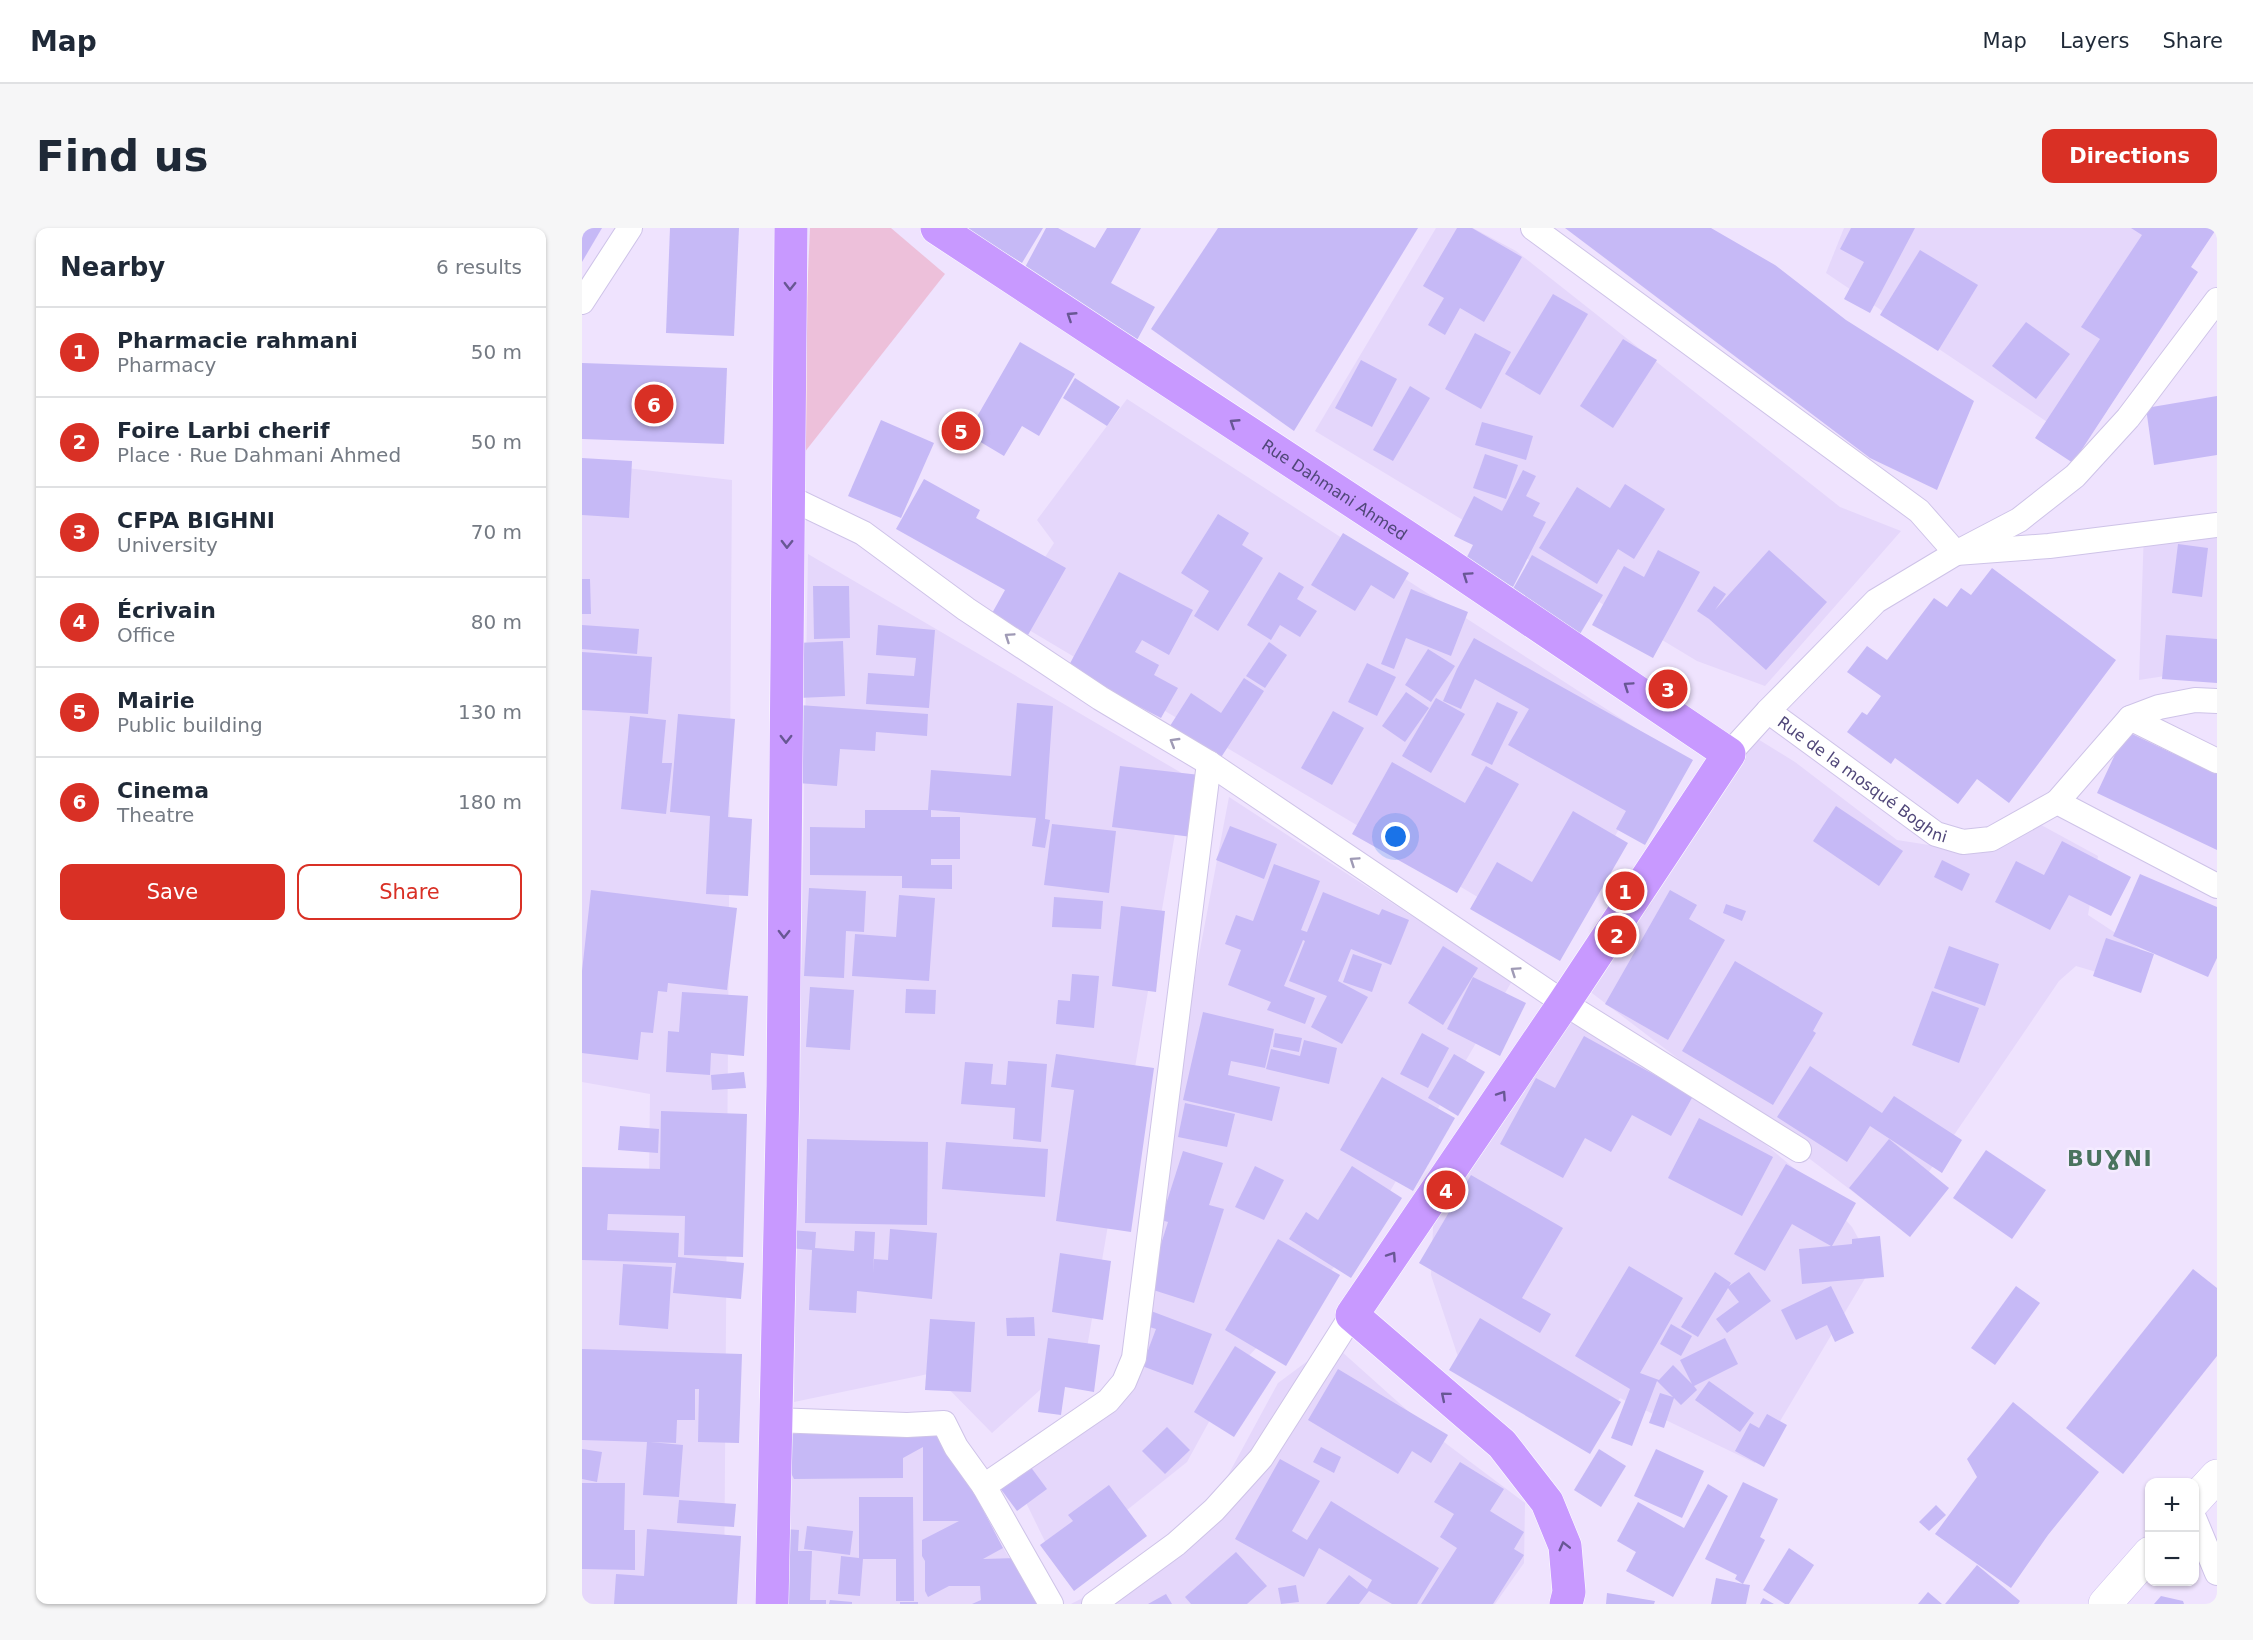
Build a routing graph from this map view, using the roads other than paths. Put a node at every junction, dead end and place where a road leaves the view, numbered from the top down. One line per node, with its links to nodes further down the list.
1 (630, 228): 6 (street)
2 (791, 228): 7 (main road, one-way to 7)
3 (937, 228): 13 (main road, Rue Dahmani Ahmed, one-way to 3)
4 (1533, 228): 9 (street)
5 (2217, 300): 9 (street)
6 (582, 302)
7 (788, 497): 15 (street, one-way to 7); 21 (main road, one-way to 21)
8 (2217, 525): 9 (street)
9 (1956, 553): 11 (street)
10 (2217, 701): 12 (street)
11 (1768, 711): 13 (street); 16 (street, Rue de la mosqué Boghni)
12 (2130, 718): 14 (street); 16 (street, Rue de la mosqué Boghni)
13 (1729, 754): 18 (main road)
14 (2217, 761)
15 (1209, 764): 18 (street, one-way to 15); 23 (street)
16 (2057, 802): 17 (street)
17 (2217, 886)
18 (1564, 1004): 19 (street); 20 (main road, one-way to 18)
19 (1799, 1150)
20 (1352, 1315): 30 (street); 31 (main road, one-way to 20)
21 (774, 1420): 23 (street); 28 (main road)
22 (2217, 1476): 24 (street)
23 (984, 1486): 29 (street)
24 (2199, 1496)
25 (2199, 1530): 27 (street)
26 (2145, 1559): 32 (street)
27 (2217, 1573)
28 (771, 1604)
29 (1051, 1604)
30 (1094, 1604)
31 (1566, 1604)
32 (2105, 1604)

